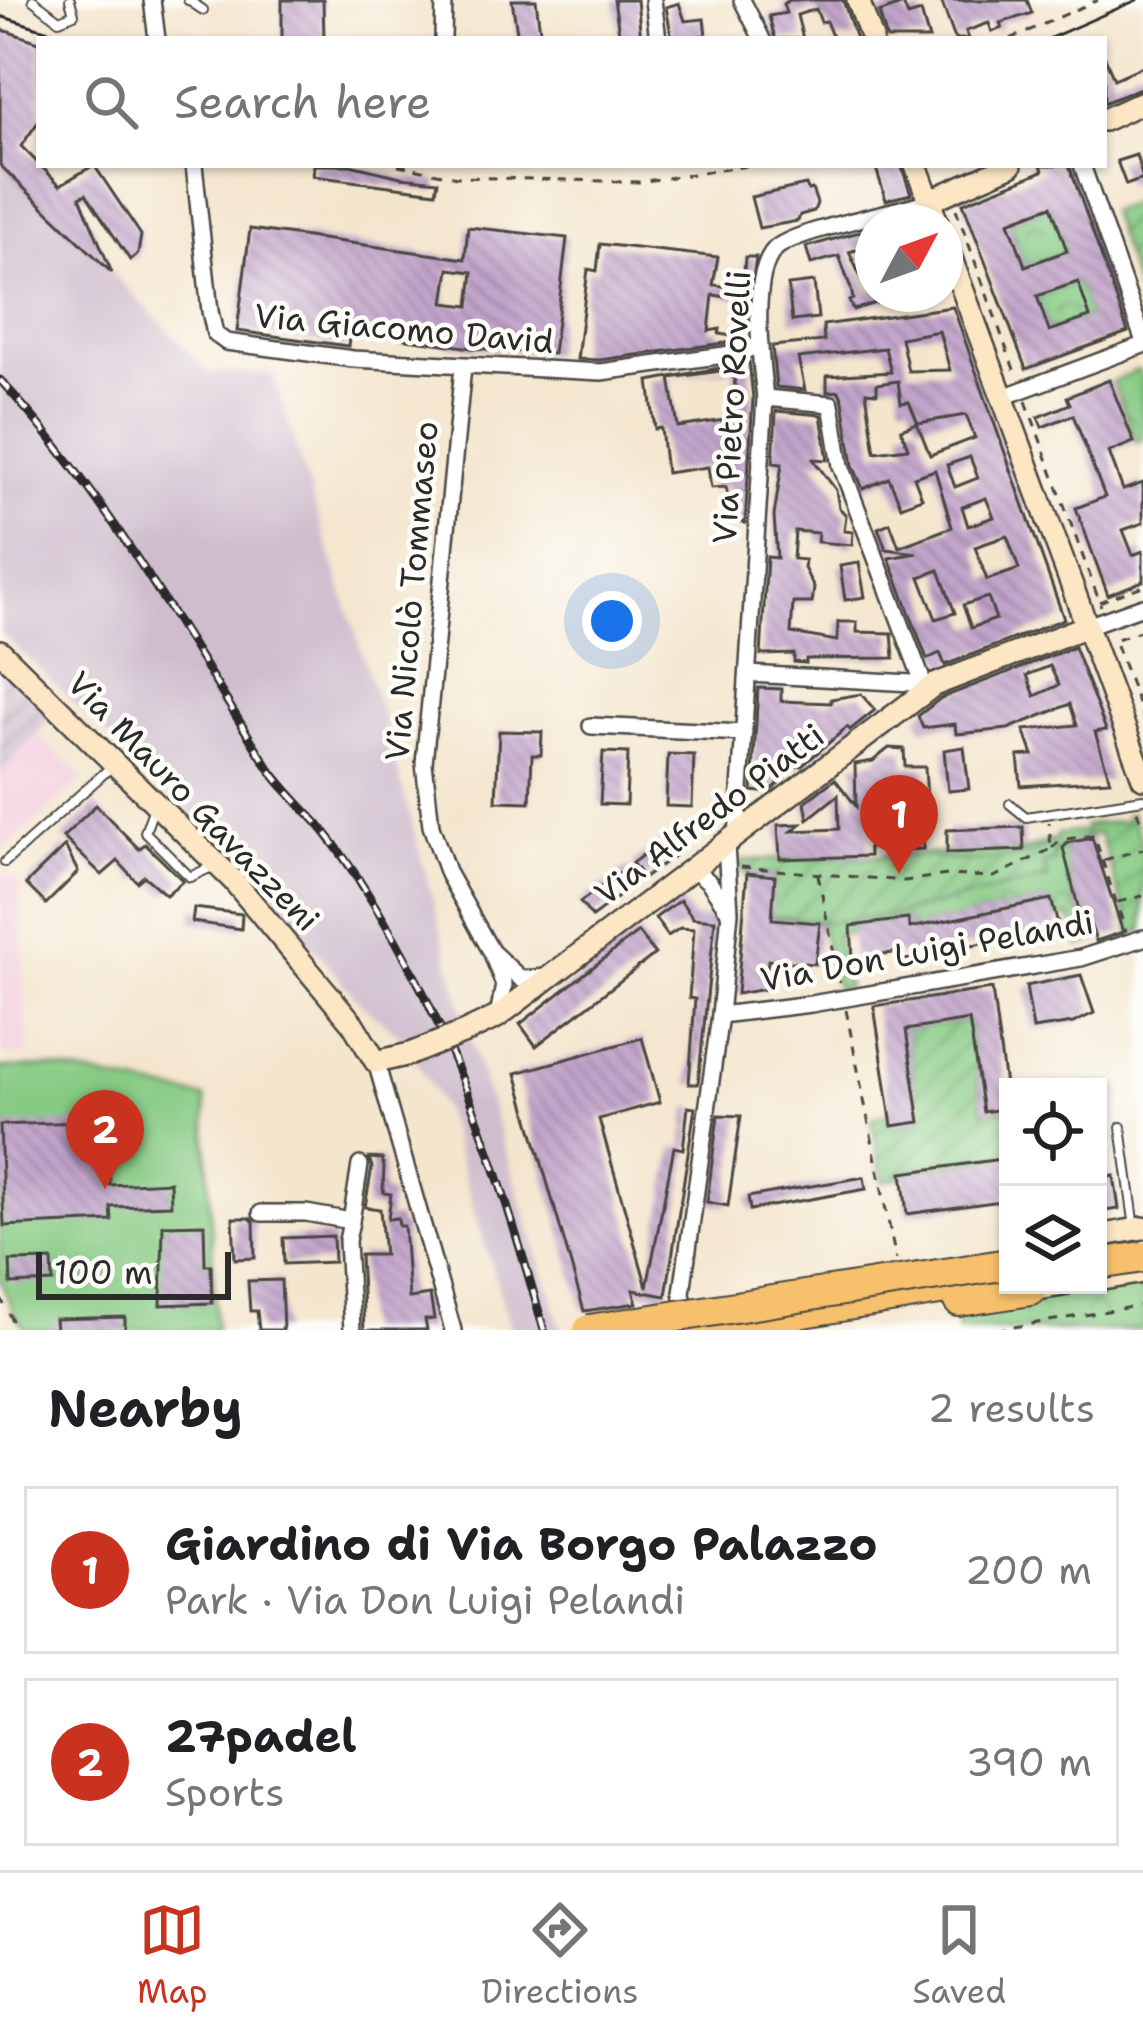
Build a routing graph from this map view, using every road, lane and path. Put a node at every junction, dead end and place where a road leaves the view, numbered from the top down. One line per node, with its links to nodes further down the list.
1 (32, 0): 2 (lane)
2 (70, 0)
3 (152, 0): 11 (street)
4 (188, 0): 10 (lane)
5 (444, 0): 12 (street)
6 (653, 0): 13 (street)
7 (742, 0): 14 (street)
8 (858, 0): 15 (street)
9 (1098, 0): 16 (path)
10 (203, 10)
11 (157, 36)
12 (443, 36)
13 (658, 36)
14 (760, 36)
15 (871, 36)
16 (1017, 36)
17 (1143, 102): 18 (street)
18 (1107, 119)
19 (194, 168): 33 (street, Via Giacomo David)
20 (413, 168): 21 (path)
21 (734, 168)
22 (918, 168): 25 (street)
23 (1007, 168): 26 (street)
24 (1083, 168): 30 (street)
25 (937, 204)
26 (942, 204)
27 (855, 225): 32 (street, Via Pietro Rovelli)
28 (963, 268): 34 (path)
29 (963, 282): 34 (street)
30 (1138, 312): 31 (street)
31 (1143, 342): 34 (street)
32 (759, 345): 33 (street, Via Giacomo David); 35 (street, Via Pietro Rovelli)
33 (463, 367): 62 (street, Via Nicolò Tommaseo)
34 (1013, 393): 38 (street); 38 (path)
35 (765, 398): 41 (street, Via Pietro Rovelli); 42 (street)
36 (1143, 586): 38 (path)
37 (1143, 606): 38 (street)
38 (1094, 614): 42 (street, Via Alfredo Piatti); 44 (street)
39 (1143, 630): 44 (path)
40 (0, 651): 46 (street, Via Mauro Gavazzeni)
41 (748, 674): 42 (street); 45 (street, Via Pietro Rovelli)
42 (929, 684): 51 (street, Via Alfredo Piatti)
43 (591, 725): 45 (street)
44 (1138, 726): 47 (street)
45 (744, 733): 51 (street, Via Pietro Rovelli)
46 (116, 762): 55 (lane); 67 (street, Via Mauro Gavazzeni)
47 (1143, 778)
48 (1143, 799): 50 (lane)
49 (1010, 804): 50 (lane)
50 (1049, 814): 52 (path)
51 (731, 849): 56 (street, Via Alfredo Piatti); 57 (path); 60 (street, Via Pietro Rovelli)
52 (1051, 849): 54 (path); 57 (path)
53 (1143, 849): 54 (path)
54 (1102, 861): 59 (path)
55 (5, 862)
56 (694, 869): 60 (street); 63 (street, Via Alfredo Piatti)
57 (818, 874): 64 (path)
58 (1143, 896): 59 (path)
59 (1117, 903): 61 (path)
60 (730, 912): 65 (street, Via Pietro Rovelli)
61 (1136, 940): 64 (street, Via Don Luigi Pelandi)
62 (491, 951): 63 (street); 66 (street, Via Nicolò Tommaseo)
63 (548, 976): 66 (street, Via Alfredo Piatti)
64 (844, 998): 65 (street, Via Don Luigi Pelandi); 76 (path)
65 (720, 1015): 83 (street, Via Pietro Rovelli)
66 (497, 1017): 67 (street, Via Alfredo Piatti, bridge)
67 (376, 1062): 86 (street)
68 (1121, 1127): 72 (lane)
69 (361, 1165): 71 (street)
70 (261, 1213): 71 (street)
71 (351, 1221): 85 (street)
72 (1142, 1242): 74 (highway, bridge)
73 (999, 1251): 83 (highway, bridge)
74 (1107, 1254)
75 (1107, 1259): 77 (street)
76 (896, 1261)
77 (1143, 1272)
78 (999, 1279): 83 (highway, bridge)
79 (999, 1281): 88 (highway)
80 (0, 1297): 84 (path)
81 (1141, 1306): 82 (path); 89 (path)
82 (1143, 1318)
83 (698, 1325): 87 (highway, bridge)
84 (17, 1330)
85 (352, 1330)
86 (453, 1330)
87 (589, 1330)
88 (769, 1330)
89 (996, 1330)

